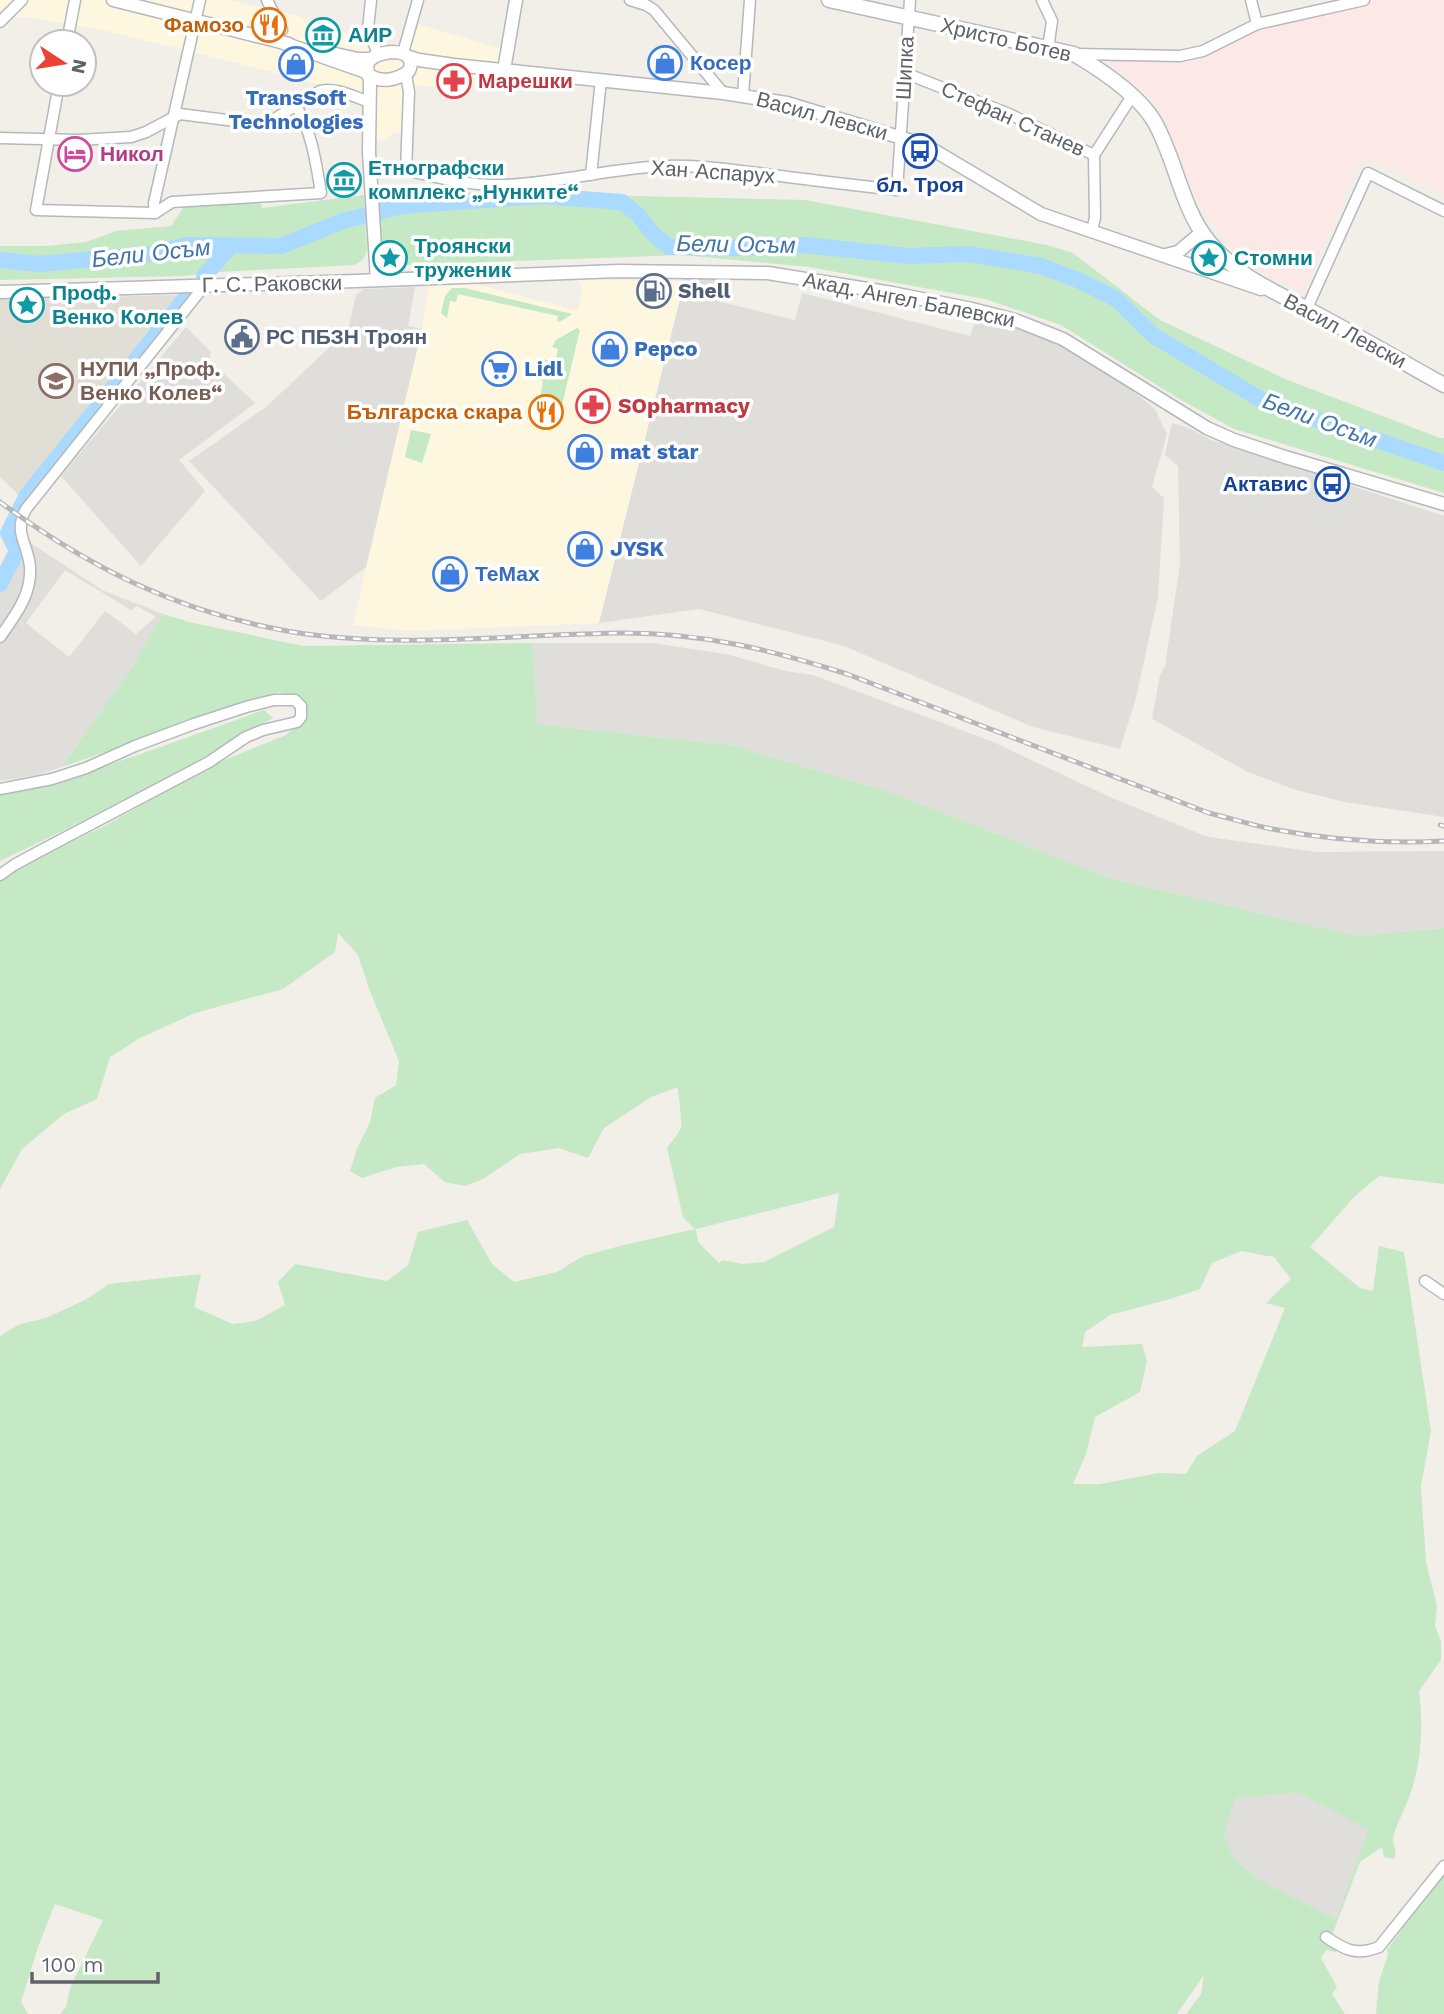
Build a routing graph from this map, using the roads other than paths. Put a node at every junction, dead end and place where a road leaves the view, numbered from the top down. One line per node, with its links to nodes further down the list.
1 (22, 0): 18 (street)
2 (75, 0): 20 (street)
3 (113, 0): 17 (street)
4 (200, 0): 17 (street)
5 (267, 0): 21 (street)
6 (371, 0): 26 (street)
7 (418, 0): 24 (street)
8 (516, 0): 28 (street)
9 (630, 0): 35 (street)
10 (750, 0): 36 (street)
11 (829, 0): 16 (main road, Христо Ботев)
12 (909, 0): 16 (street, Шипка)
13 (1042, 0): 22 (street)
14 (1251, 0): 19 (street)
15 (1364, 0): 19 (street)
16 (908, 18): 22 (main road, Христо Ботев); 30 (street, Шипка)
17 (196, 20): 21 (street); 41 (street)
18 (0, 22)
19 (1257, 24): 25 (street)
20 (70, 28)
21 (282, 36): 26 (street); 32 (street)
22 (1048, 48): 23 (main road, Христо Ботев)
23 (1074, 54): 25 (street); 31 (main road, Христо Ботев)
24 (406, 55): 26 (street); 27 (street, Васил Левски); 29 (street)
25 (1114, 56): 31 (street)
26 (374, 57): 32 (street)
27 (454, 65): 28 (street, Васил Левски); 29 (street, Васил Левски)
28 (504, 70): 34 (street, Васил Левски)
29 (408, 73): 33 (street); 47 (street, Хан Аспарух)
30 (905, 73): 43 (street, Шипка); 46 (street, Стефан Станев)
31 (1103, 73): 37 (main road, Христо Ботев)
32 (368, 74): 33 (street); 39 (street)
33 (387, 80): 42 (street)
34 (601, 80): 35 (street, Васил Левски); 47 (street)
35 (723, 93): 36 (street, Васил Левски)
36 (743, 95): 43 (street, Васил Левски)
37 (1132, 96): 46 (street, Стефан Станев); 51 (main road, Христо Ботев)
38 (56, 98): 45 (street)
39 (370, 102): 40 (street); 42 (street)
40 (296, 106): 41 (street); 49 (street)
41 (174, 117): 45 (street); 49 (street)
42 (369, 118): 53 (street)
43 (901, 136): 47 (street, Хан Аспарух); 50 (street, Васил Левски)
44 (0, 138): 45 (street)
45 (49, 138): 49 (street)
46 (1094, 155): 50 (street)
47 (591, 175)
48 (1444, 211): 57 (street)
49 (155, 213)
50 (1092, 230): 52 (street, Васил Левски)
51 (1202, 232): 52 (street); 56 (main road, Христо Ботев)
52 (1165, 255): 56 (street, Васил Левски)
53 (377, 280): 54 (street, Г. С. Раковски); 59 (street, Акад. Ангел Балевски)
54 (205, 285): 55 (street, Г. С. Раковски); 60 (street)
55 (0, 292)
56 (1275, 293): 57 (main road, Васил Левски)
57 (1307, 308): 58 (main road, Васил Левски)
58 (1444, 385)
59 (1444, 504)
60 (1, 635)
61 (0, 789): 62 (street)
62 (0, 875)
63 (1425, 1281): 64 (street)
64 (1444, 1294)
65 (1444, 1866): 66 (street)
66 (1326, 1937)

